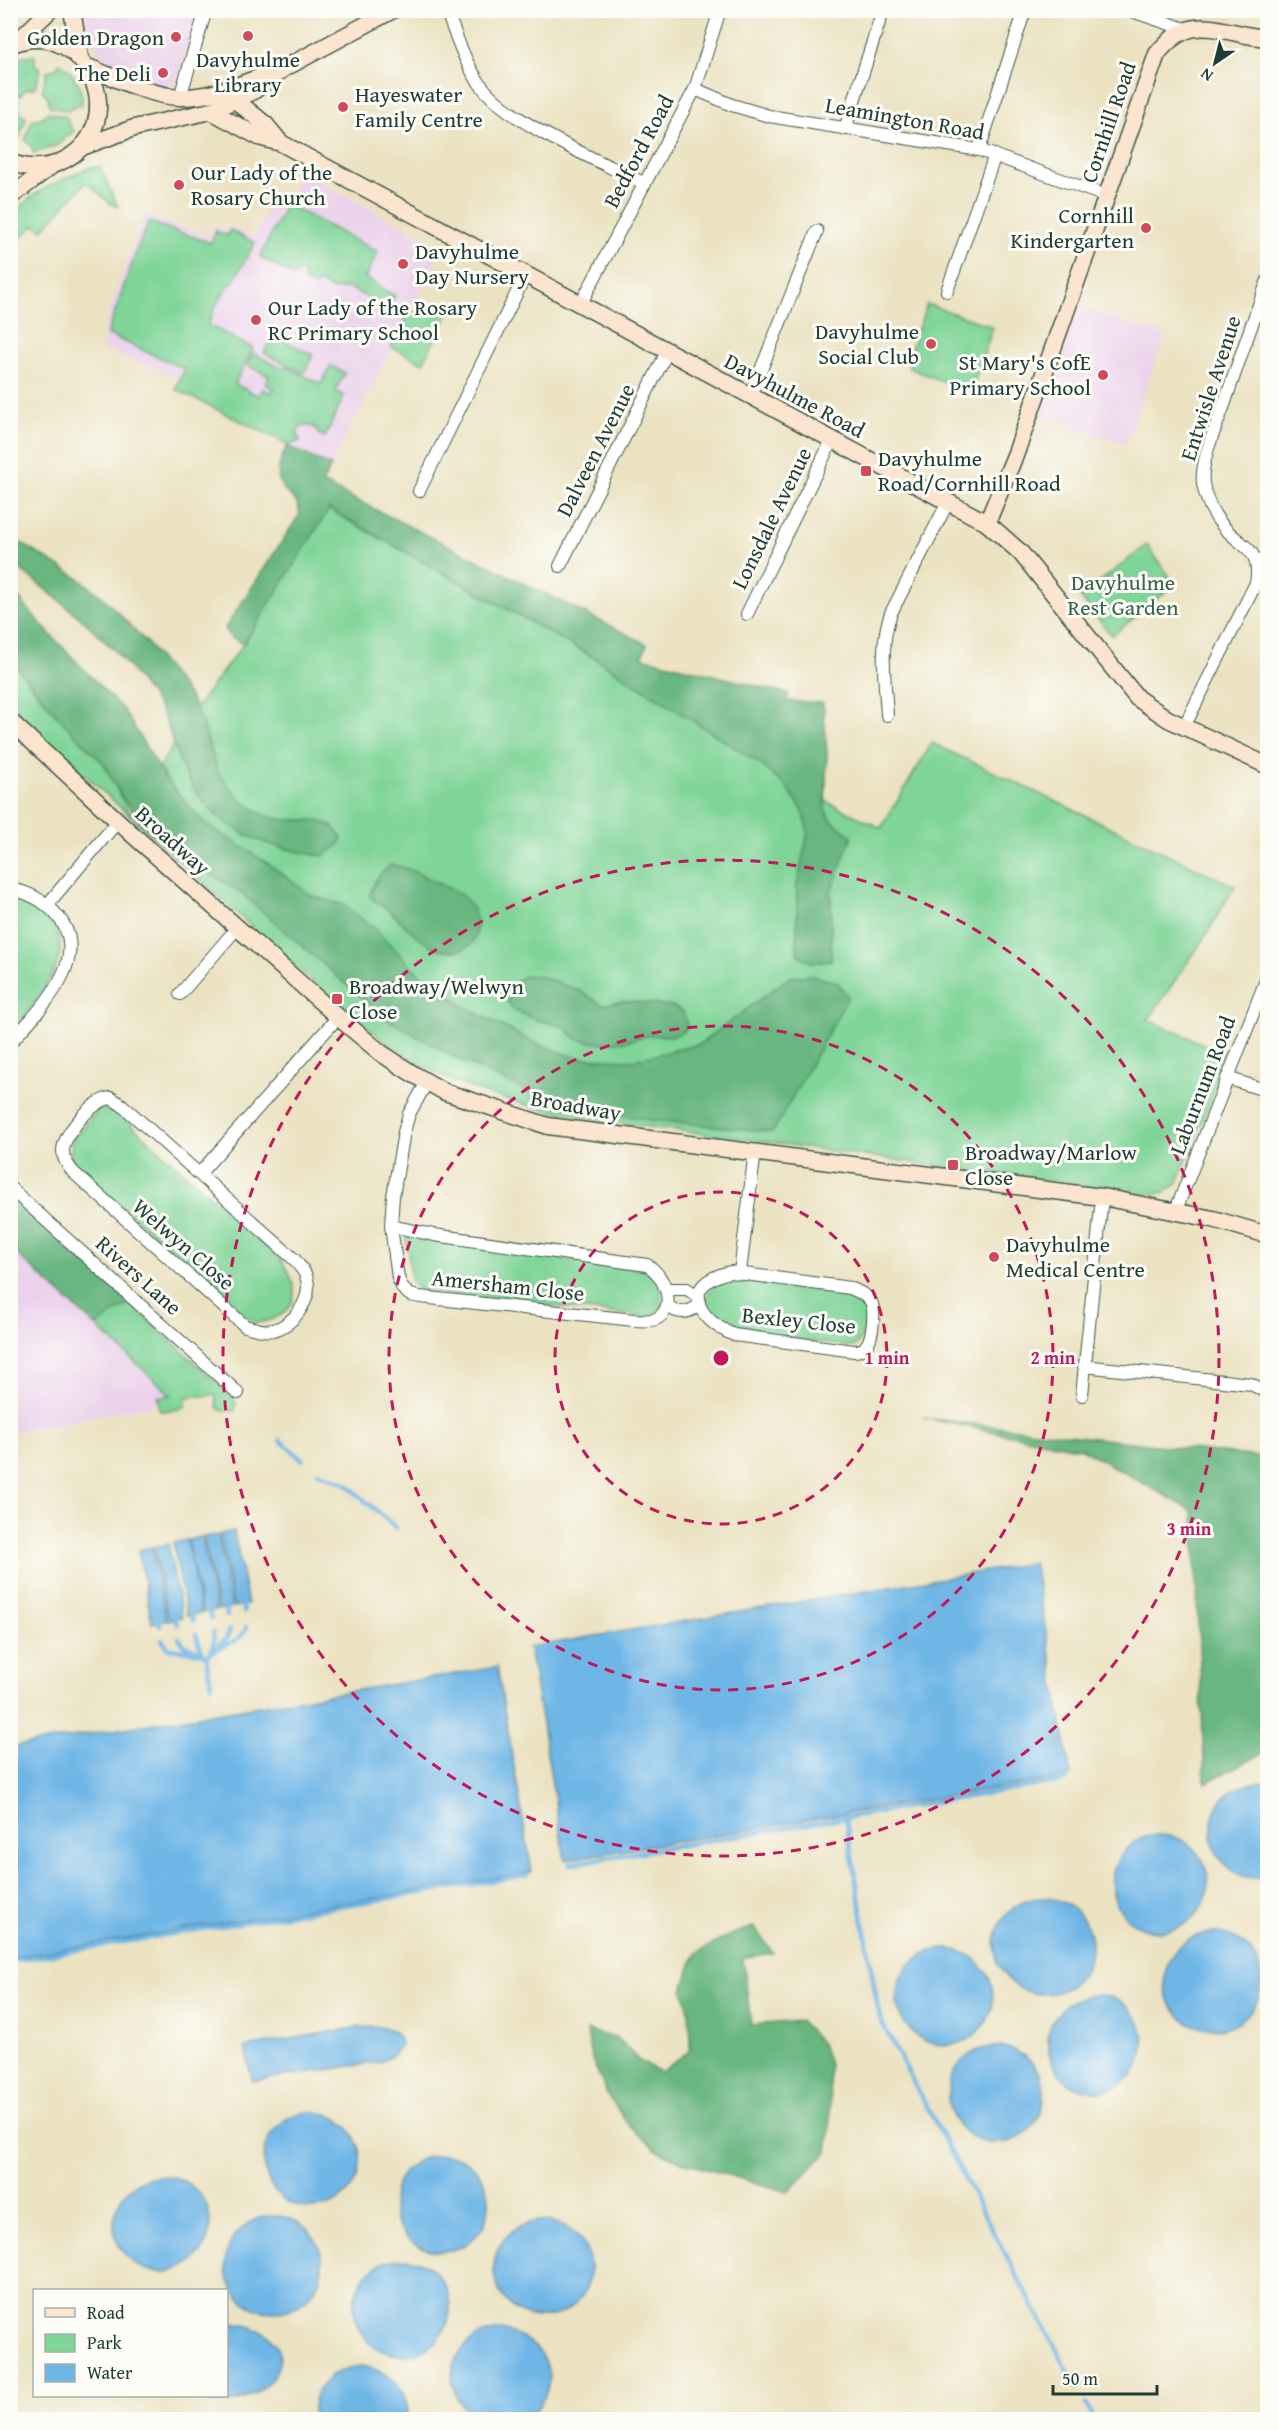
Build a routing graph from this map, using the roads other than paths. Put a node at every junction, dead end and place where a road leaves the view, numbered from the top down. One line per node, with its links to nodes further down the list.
1 (51, 10): 12 (street)
2 (72, 10): 13 (street)
3 (206, 10): 17 (street)
4 (393, 10): 14 (street)
5 (446, 10): 27 (street)
6 (720, 10): 15 (street, Bedford Road)
7 (883, 10): 20 (street)
8 (1025, 10): 23 (street)
9 (1133, 11): 10 (street)
10 (1185, 29): 11 (street); 29 (street, Cornhill Road)
11 (1268, 38)
12 (14, 43): 13 (street)
13 (84, 63): 17 (street); 22 (street)
14 (284, 69): 16 (street); 18 (street)
15 (694, 89): 20 (street, Leamington Road); 27 (street, Bedford Road)
16 (220, 90): 17 (street); 18 (street)
17 (180, 97)
18 (236, 100): 19 (street); 21 (street)
19 (211, 111): 21 (street); 22 (street)
20 (845, 129): 23 (street, Leamington Road)
21 (281, 143): 31 (street, Davyhulme Road)
22 (82, 147): 26 (street)
23 (979, 150): 24 (street, Leamington Road)
24 (995, 155): 29 (street, Leamington Road); 33 (street)
25 (10, 162): 26 (street)
26 (53, 165): 28 (street)
27 (645, 184): 34 (street, Bedford Road)
28 (10, 196)
29 (1106, 196): 40 (street, Cornhill Road)
30 (817, 231): 36 (street)
31 (525, 276): 34 (street, Davyhulme Road); 38 (street)
32 (1268, 280): 41 (street, Entwisle Avenue)
33 (947, 291)
34 (580, 305): 35 (street, Davyhulme Road)
35 (667, 352): 36 (street, Davyhulme Road); 42 (street, Dalveen Avenue)
36 (750, 397): 37 (street, Davyhulme Road)
37 (832, 440): 39 (street, Davyhulme Road); 43 (street, Lonsdale Avenue)
38 (419, 491)
39 (948, 502): 40 (street, Davyhulme Road); 44 (street)
40 (987, 523): 46 (street, Davyhulme Road)
41 (1262, 558): 46 (street, Entwisle Avenue)
42 (560, 566)
43 (747, 614)
44 (887, 715)
45 (10, 721): 48 (street, Broadway)
46 (1184, 727): 47 (street, Davyhulme Road)
47 (1268, 766)
48 (118, 821): 50 (street); 51 (street, Broadway)
49 (10, 890): 50 (street)
50 (47, 905): 55 (street)
51 (237, 928): 53 (street); 54 (street, Broadway)
52 (1268, 975): 56 (street, Laburnum Road)
53 (180, 994)
54 (338, 1017): 57 (street, Broadway); 60 (street)
55 (10, 1043)
56 (1227, 1078): 58 (street); 63 (street, Laburnum Road)
57 (427, 1082): 59 (street, Broadway); 64 (street, Amersham Close)
58 (1268, 1091)
59 (755, 1151): 62 (street, Broadway); 66 (street, Bexley Close)
60 (200, 1173): 60 (street, Welwyn Close)
61 (10, 1188): 71 (street, Rivers Lane)
62 (1102, 1197): 63 (street, Broadway); 70 (street)
63 (1176, 1210): 65 (street, Broadway)
64 (391, 1226): 68 (street, Amersham Close); 68 (street, Amersham Close)
65 (1268, 1235)
66 (740, 1272): 69 (street, Bexley Close); 69 (street, Bexley Close)
67 (681, 1287): 68 (street, Amersham Close); 69 (street, Bexley Close)
68 (667, 1299): 69 (street, Bexley Close)
69 (698, 1301)
70 (1084, 1366): 72 (street); 73 (street)
71 (238, 1394)
72 (1268, 1394)
73 (1082, 1395)

